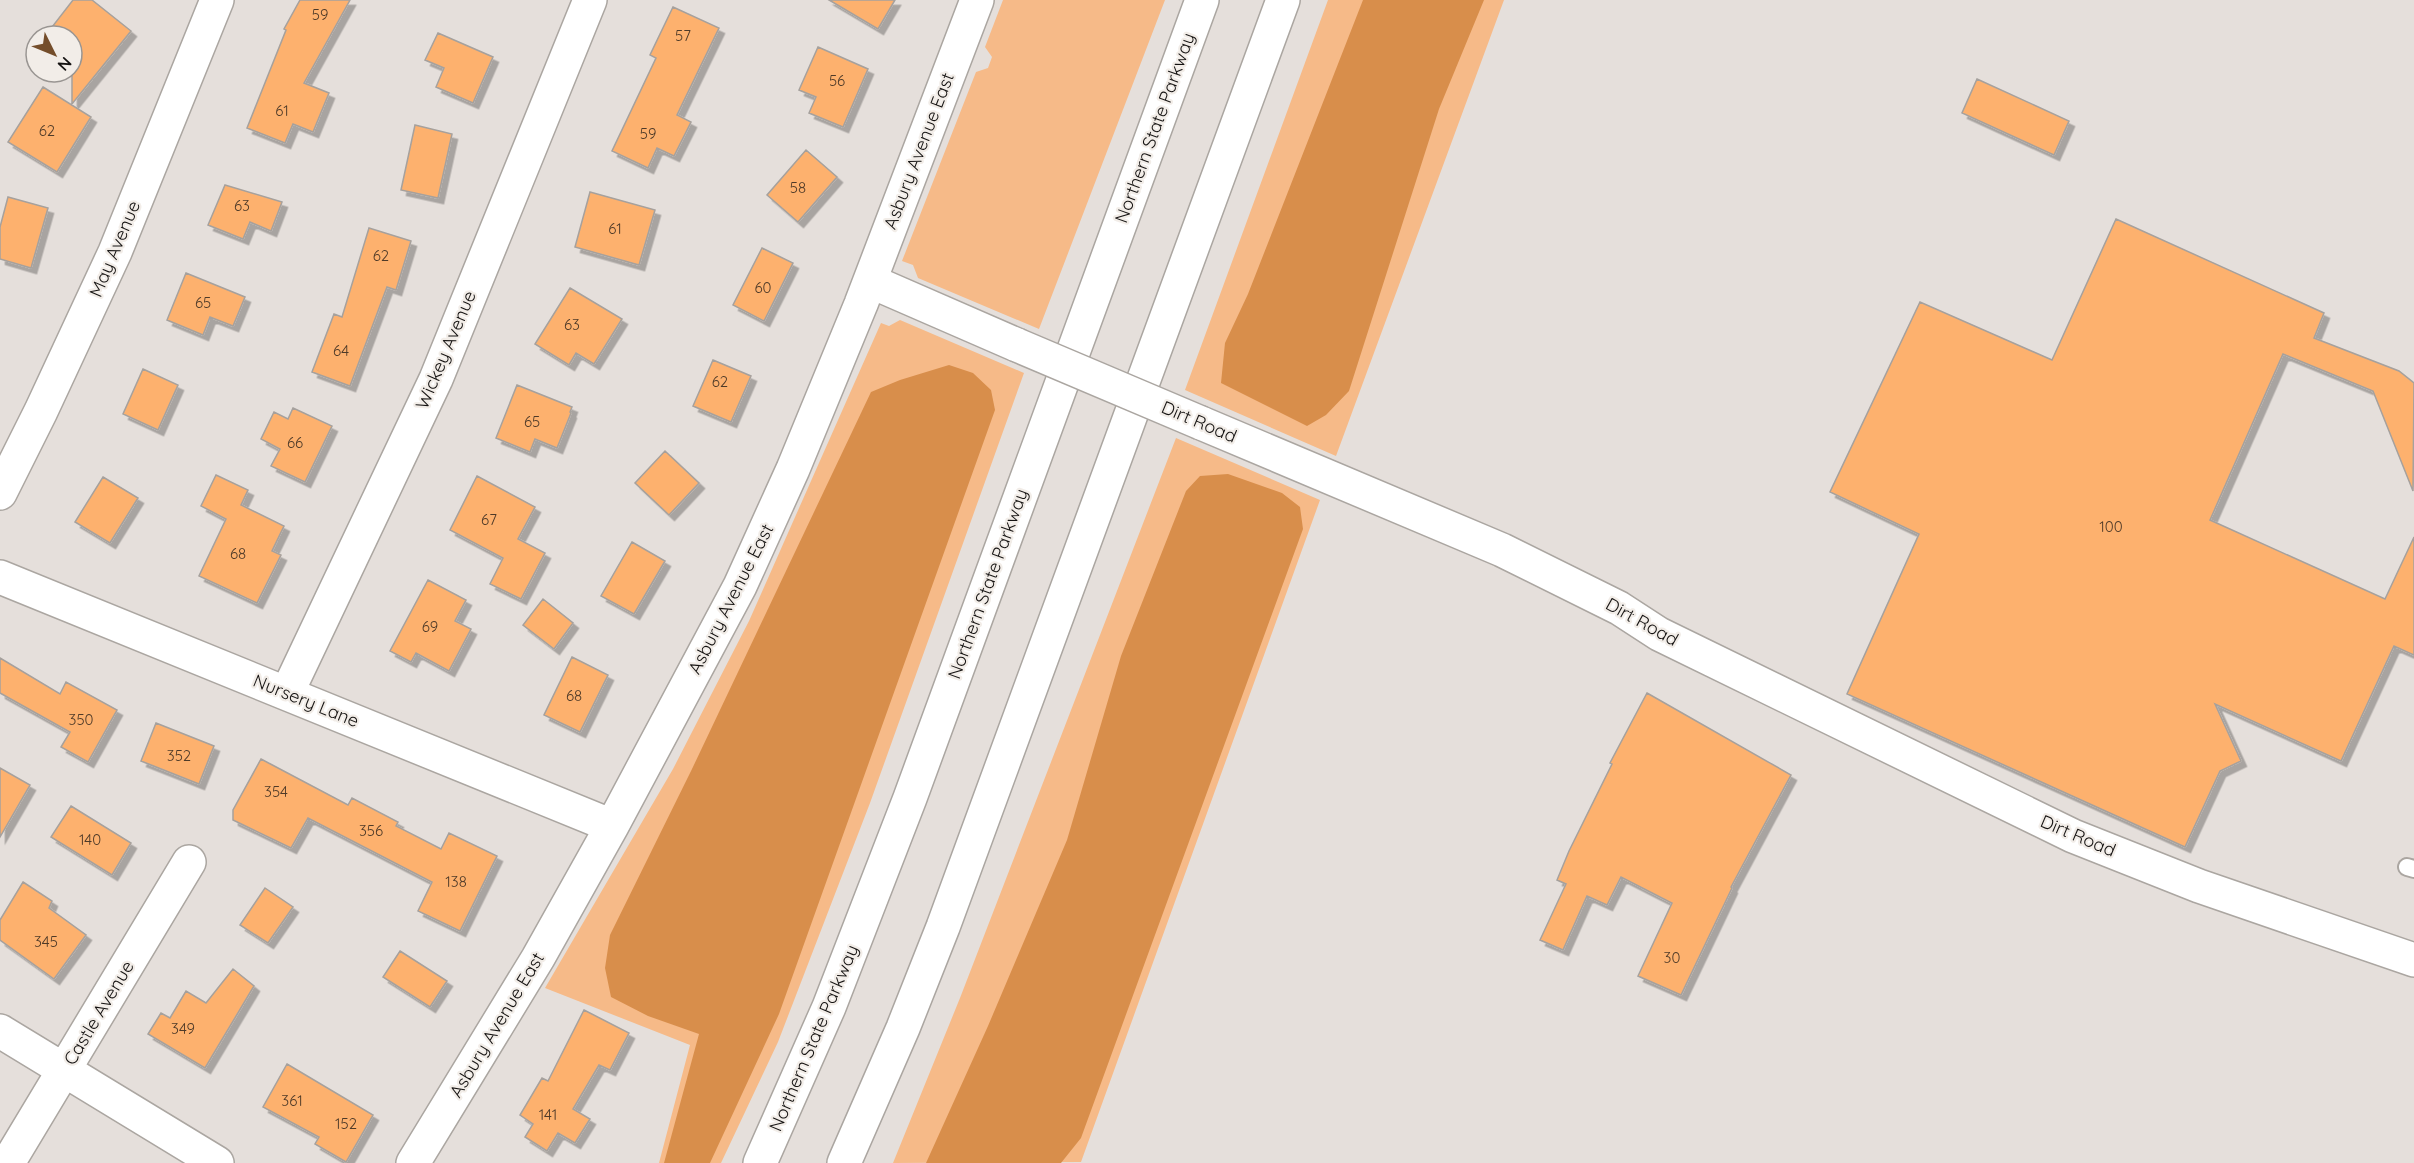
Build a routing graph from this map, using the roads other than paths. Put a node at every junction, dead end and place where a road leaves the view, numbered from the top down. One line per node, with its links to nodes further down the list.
1 (217, 0): 7 (main road, May Avenue)
2 (590, 0): 9 (main road, Wickey Avenue)
3 (977, 0): 6 (main road, Asbury Avenue East)
4 (1202, 0): 18 (main road, Northern State Parkway)
5 (1284, 0): 19 (main road)
6 (870, 281): 10 (main road, Asbury Avenue East); 12 (main road, Dirt Road, bridge)
7 (0, 493)
8 (0, 577): 9 (main road, Nursery Lane)
9 (287, 693): 10 (main road, Nursery Lane)
10 (612, 826): 17 (main road, Asbury Avenue East)
11 (189, 862): 14 (main road, Castle Avenue)
12 (2414, 960)
13 (0, 1031): 14 (main road)
14 (64, 1070): 15 (main road, Castle Avenue); 16 (main road)
15 (8, 1163)
16 (217, 1163)
17 (413, 1163)
18 (760, 1163)
19 (844, 1163)

